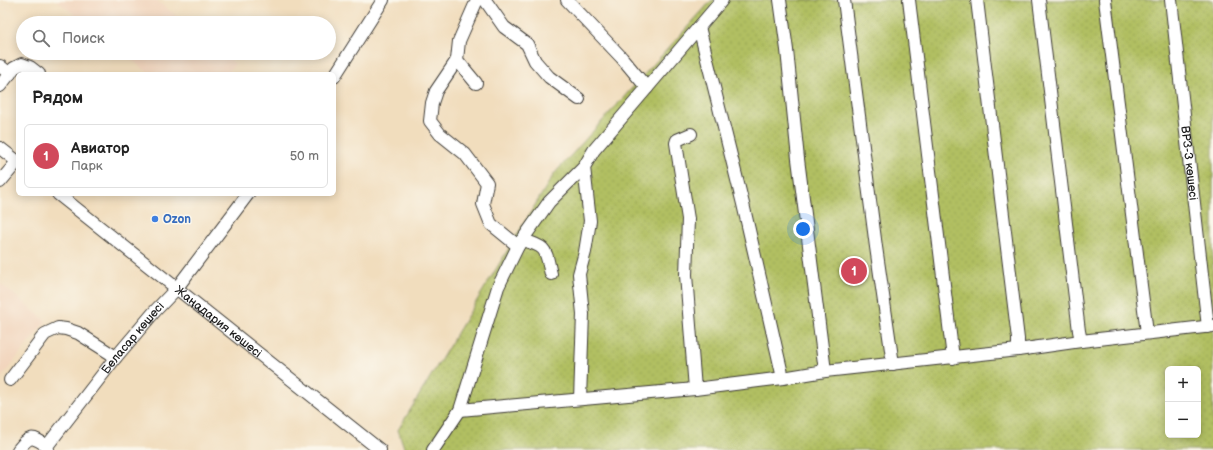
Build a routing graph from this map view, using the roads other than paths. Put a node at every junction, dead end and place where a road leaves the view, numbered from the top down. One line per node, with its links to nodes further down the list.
1 (383, 0): 18 (street)
2 (477, 0): 14 (street)
3 (485, 0): 22 (street)
4 (567, 0): 21 (street)
5 (722, 0): 13 (street)
6 (780, 0): 41 (street)
7 (844, 0): 40 (street)
8 (909, 0): 39 (street)
9 (977, 0): 37 (street)
10 (1040, 0): 36 (street)
11 (1105, 0): 35 (street)
12 (1171, 0): 34 (street, ВРЗ-3 көшесі)
13 (699, 27): 21 (street); 42 (street)
14 (457, 60): 19 (street); 31 (street)
15 (0, 66): 17 (street)
16 (36, 72): 17 (street)
17 (10, 74): 20 (street)
18 (336, 74)
19 (476, 83)
20 (0, 86)
21 (647, 88): 27 (street)
22 (579, 99)
23 (691, 134): 44 (street)
24 (0, 148): 25 (street)
25 (16, 160)
26 (16, 164): 28 (street)
27 (584, 167): 31 (street); 45 (street)
28 (0, 182)
29 (60, 196): 33 (street, Жаңадария көшесі)
30 (242, 196): 33 (street, Беласар көшесі)
31 (520, 243): 32 (street); 46 (street)
32 (551, 274)
33 (176, 289): 38 (street, Беласар көшесі); 49 (street, Жаңадария көшесі)
34 (1211, 326): 35 (street)
35 (1147, 333): 36 (street)
36 (1081, 341): 37 (street)
37 (1018, 350): 39 (street)
38 (116, 357): 43 (street); 47 (street, Беласар көшесі)
39 (953, 358): 40 (street)
40 (893, 364): 41 (street)
41 (825, 371): 42 (street)
42 (783, 378): 44 (street)
43 (10, 380)
44 (695, 389): 45 (street)
45 (580, 399): 46 (street)
46 (460, 410): 50 (street)
47 (48, 448): 48 (street)
48 (18, 450)
49 (380, 450)
50 (433, 450)

